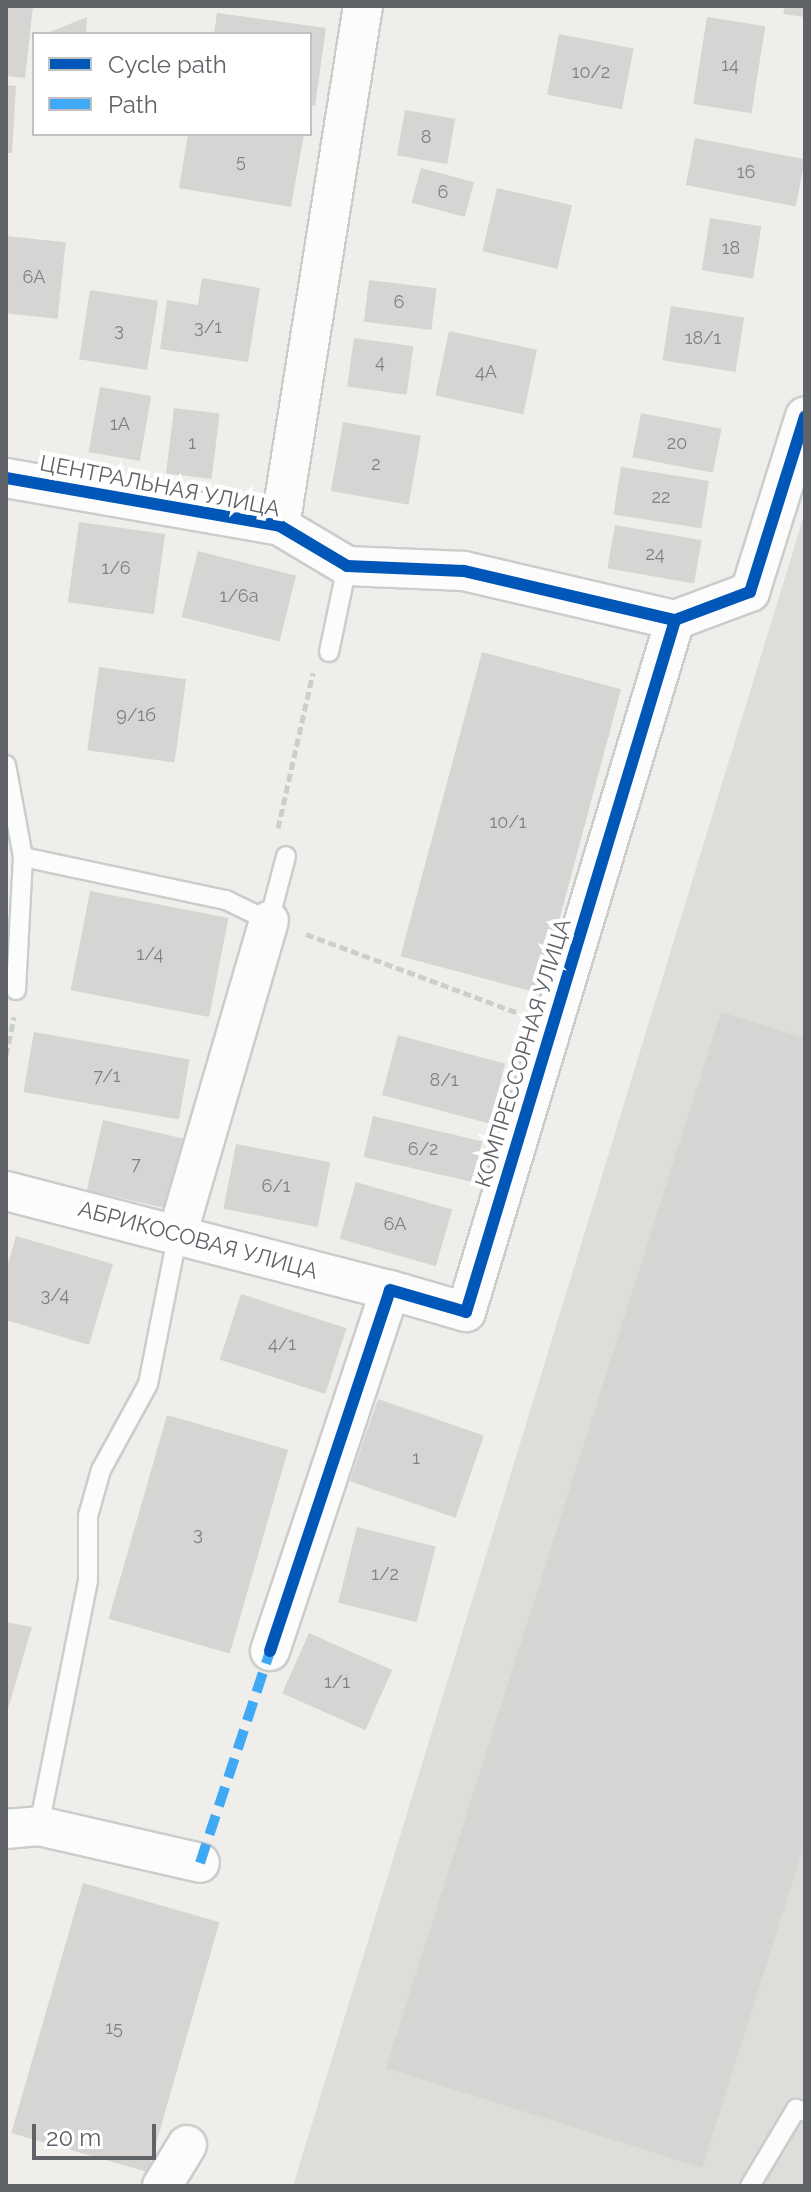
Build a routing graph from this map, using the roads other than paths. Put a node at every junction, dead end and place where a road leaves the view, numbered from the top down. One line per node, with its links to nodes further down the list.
1 (363, 6): 4 (street, ЦЕНТРАЛЬНАЯ УЛИЦА)
2 (805, 416): 6 (street)
3 (6, 478): 4 (street, ЦЕНТРАЛЬНАЯ УЛИЦА)
4 (280, 526): 5 (street, ЦЕНТРАЛЬНАЯ УЛИЦА)
5 (347, 566): 6 (street, ЦЕНТРАЛЬНАЯ УЛИЦА); 7 (lane)
6 (675, 620): 15 (street, КОМПРЕССОРНАЯ УЛИЦА)
7 (329, 652)
8 (6, 765): 10 (lane)
9 (286, 856): 11 (lane)
10 (23, 857): 11 (lane); 12 (lane)
11 (269, 921): 14 (street)
12 (16, 990)
13 (6, 1191): 14 (street, АБРИКОСОВАЯ УЛИЦА)
14 (178, 1232): 15 (street, АБРИКОСОВАЯ УЛИЦА); 17 (lane)
15 (390, 1290): 16 (street)
16 (270, 1651)
17 (23, 1827): 18 (street)
18 (200, 1863)
19 (805, 2112): 22 (lane)
20 (187, 2145): 21 (street)
21 (162, 2186)
22 (750, 2186)

